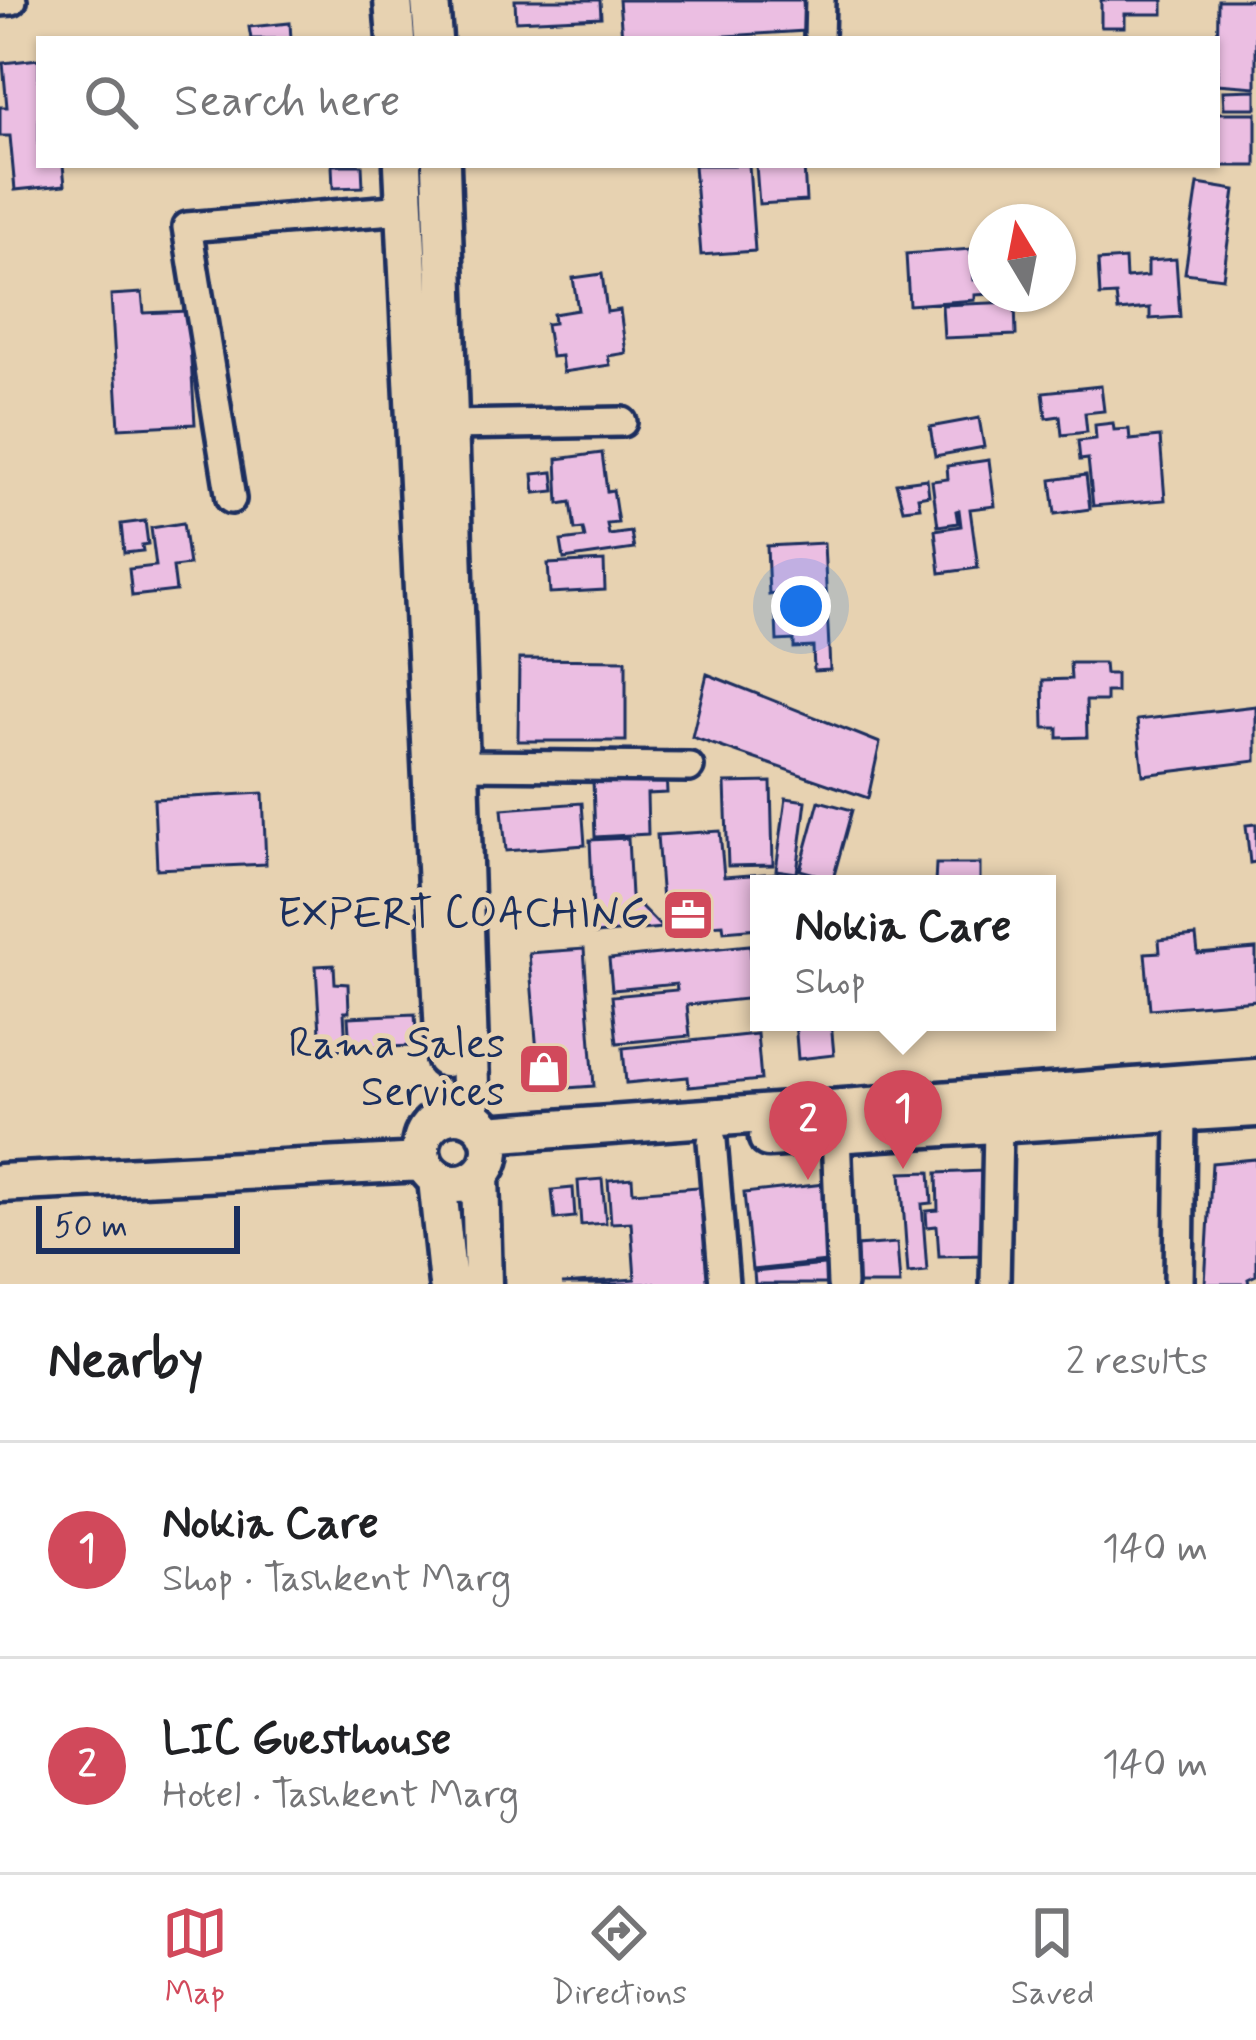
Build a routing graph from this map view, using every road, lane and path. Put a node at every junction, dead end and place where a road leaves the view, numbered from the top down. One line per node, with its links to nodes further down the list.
1 (12, 0): 5 (street)
2 (393, 0): 6 (street)
3 (430, 0): 7 (street)
4 (820, 0): 8 (street)
5 (0, 1)
6 (396, 36)
7 (433, 36)
8 (819, 36)
9 (403, 168): 11 (street)
10 (441, 168): 13 (street)
11 (405, 209): 14 (street); 23 (street)
12 (622, 422): 13 (street)
13 (450, 425): 15 (street)
14 (230, 499)
15 (461, 765): 16 (street); 23 (street)
16 (689, 767)
17 (1256, 1078): 23 (street)
18 (1256, 1108): 19 (street)
19 (1181, 1114): 20 (street); 31 (street)
20 (998, 1126): 21 (street); 30 (street)
21 (836, 1134): 22 (street); 29 (street)
22 (712, 1141): 23 (street); 28 (street)
23 (457, 1147): 24 (street); 25 (street); 26 (street); 27 (street)
24 (0, 1160)
25 (0, 1183)
26 (448, 1284)
27 (483, 1284)
28 (724, 1284)
29 (842, 1284)
30 (995, 1284)
31 (1179, 1284)

